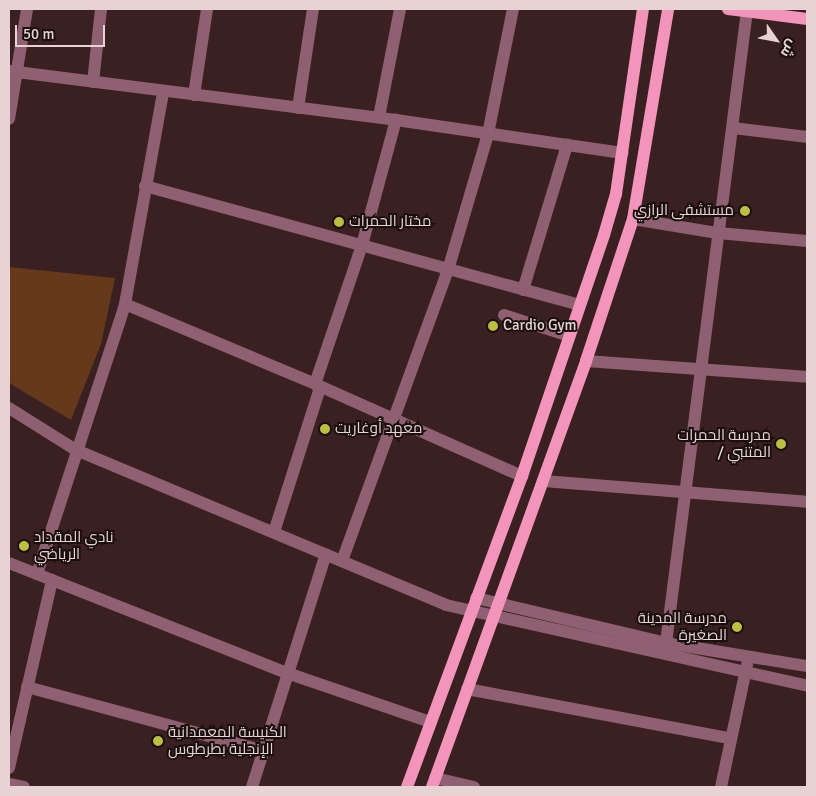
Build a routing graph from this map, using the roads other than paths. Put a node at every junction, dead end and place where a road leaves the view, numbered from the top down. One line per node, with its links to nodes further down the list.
1 (27, 9): 12 (street)
2 (102, 9): 13 (street)
3 (207, 9): 15 (street)
4 (313, 9): 16 (street)
5 (400, 9): 17 (street)
6 (513, 9): 21 (street)
7 (643, 9): 24 (main road)
8 (668, 9): 26 (main road)
9 (728, 9): 10 (main road)
10 (747, 11): 11 (main road); 20 (street)
11 (807, 19)
12 (12, 71): 13 (street); 18 (street)
13 (93, 82): 14 (street)
14 (163, 92): 15 (street); 25 (street)
15 (194, 95): 16 (street)
16 (298, 108): 17 (street)
17 (379, 118): 19 (street)
18 (9, 119)
19 (396, 120): 21 (street); 29 (street)
20 (733, 128): 22 (street); 27 (street)
21 (488, 134): 23 (street); 30 (street)
22 (807, 137)
23 (567, 145): 24 (street); 31 (street)
24 (623, 153): 33 (main road)
25 (146, 186): 29 (street); 32 (street)
26 (633, 219): 27 (street); 36 (main road)
27 (718, 233): 28 (street); 37 (street)
28 (807, 241)
29 (362, 245): 30 (street); 39 (street)
30 (448, 270): 31 (street); 41 (street)
31 (523, 290): 33 (street)
32 (125, 304): 39 (street); 42 (street)
33 (579, 305): 35 (main road)
34 (504, 315): 35 (street)
35 (569, 336): 43 (main road)
36 (586, 361): 37 (street); 44 (main road)
37 (703, 370): 38 (street); 45 (street)
38 (807, 374)
39 (318, 386): 41 (street); 47 (street)
40 (9, 408): 42 (street)
41 (395, 420): 43 (street); 49 (street)
42 (76, 450): 47 (street); 51 (street)
43 (522, 476): 53 (main road)
44 (543, 481): 45 (street); 54 (main road)
45 (688, 493): 46 (street); 56 (street)
46 (807, 502)
47 (274, 532): 48 (street)
48 (326, 554): 49 (street); 60 (street)
49 (342, 560): 55 (street)
50 (9, 563): 51 (street)
51 (37, 574): 52 (street)
52 (52, 580): 60 (street); 62 (street)
53 (476, 598): 54 (street); 55 (main road)
54 (496, 611): 55 (street); 56 (street); 59 (street); 63 (main road)
55 (471, 612): 64 (main road)
56 (666, 643): 57 (street)
57 (750, 655): 58 (street); 59 (street)
58 (807, 666)
59 (745, 672): 61 (street); 65 (street)
60 (287, 673): 64 (street); 66 (street)
61 (807, 684)
62 (27, 687): 66 (street); 67 (street)
63 (467, 690): 65 (street); 68 (main road)
64 (430, 722): 72 (main road)
65 (730, 738): 74 (street)
66 (265, 751): 71 (street)
67 (9, 768)
68 (434, 783): 73 (street)
69 (9, 784): 70 (street)
70 (24, 787)
71 (252, 787)
72 (407, 787)
73 (474, 787)
74 (721, 787)

